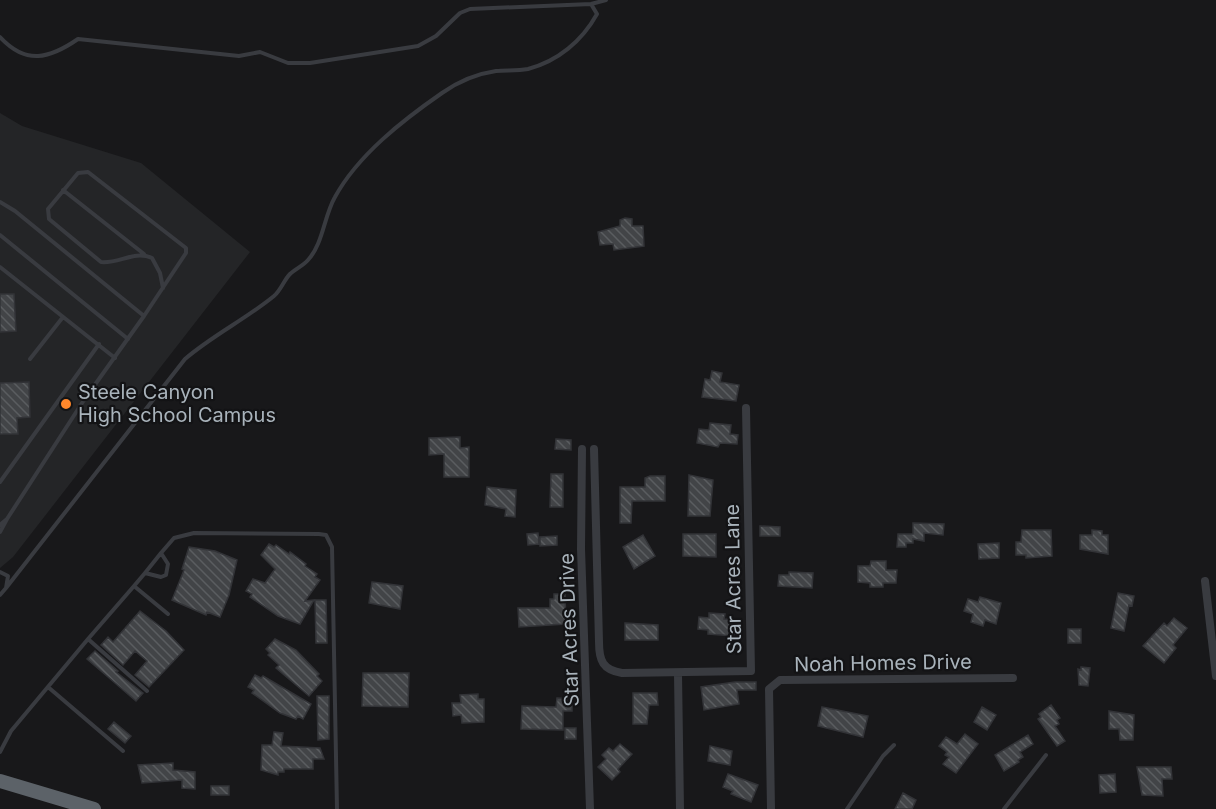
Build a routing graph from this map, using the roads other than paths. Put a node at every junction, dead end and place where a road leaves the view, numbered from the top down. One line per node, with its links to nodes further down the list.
1 (606, 0): 2 (lane)
2 (591, 4): 3 (lane); 28 (lane)
3 (0, 37)
4 (63, 190): 7 (lane); 7 (lane); 9 (lane)
5 (0, 202): 11 (lane)
6 (0, 235): 12 (lane)
7 (144, 255): 9 (lane)
8 (0, 267): 10 (lane)
9 (163, 288): 11 (lane)
10 (63, 316): 13 (lane); 15 (lane)
11 (144, 316): 12 (lane)
12 (128, 339): 14 (lane)
13 (99, 344): 14 (lane); 19 (lane)
14 (116, 358): 20 (lane)
15 (30, 359)
16 (746, 408): 32 (street, Star Acres Lane)
17 (582, 449): 44 (street, Star Acres Drive)
18 (594, 449): 32 (street, Star Acres Lane)
19 (0, 482)
20 (7, 519): 21 (lane); 22 (lane)
21 (0, 525)
22 (0, 532)
23 (161, 553): 25 (lane); 25 (lane); 43 (lane)
24 (0, 572): 28 (lane)
25 (145, 573): 27 (lane)
26 (1205, 581): 33 (street)
27 (134, 586): 30 (lane); 31 (lane)
28 (6, 588): 29 (lane)
29 (0, 595)
30 (168, 614)
31 (88, 639): 35 (lane); 36 (lane)
32 (678, 674): 45 (street)
33 (1216, 676)
34 (1013, 678): 46 (street, Noah Homes Drive)
35 (48, 687): 38 (lane); 39 (lane)
36 (147, 691)
37 (894, 745): 47 (lane)
38 (123, 751)
39 (0, 752)
40 (1046, 755): 48 (lane)
41 (0, 781): 42 (highway)
42 (94, 809)
43 (337, 809)
44 (590, 809)
45 (680, 809)
46 (771, 809)
47 (847, 809)
48 (1004, 809)

